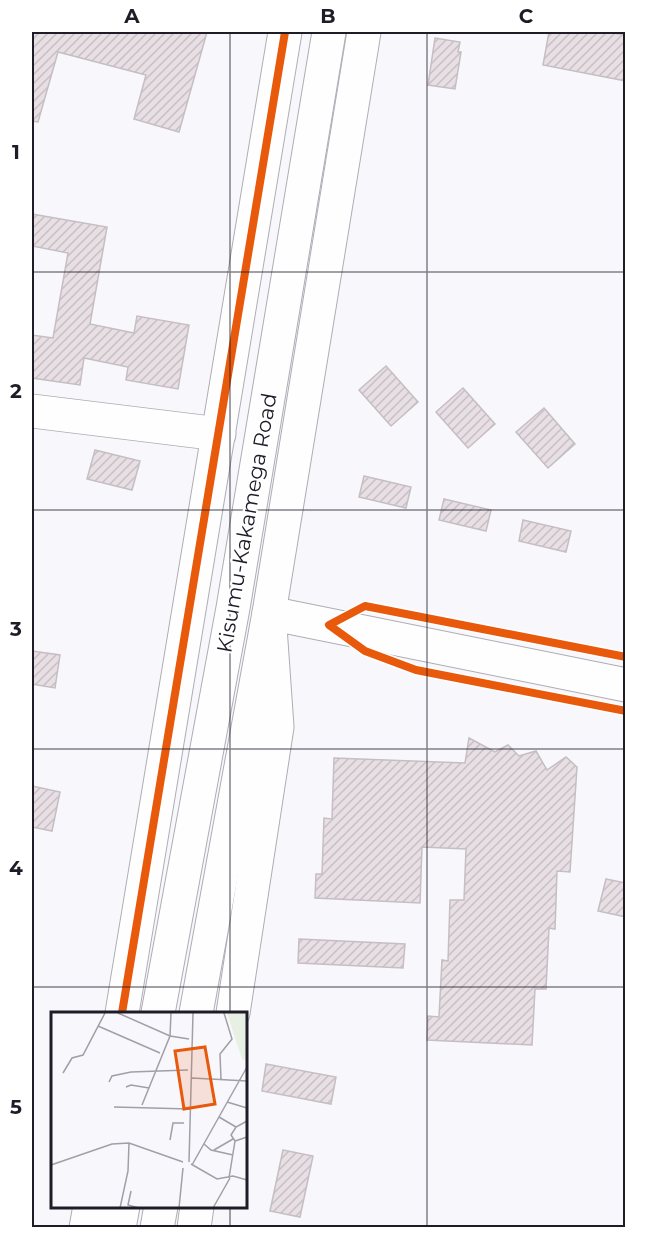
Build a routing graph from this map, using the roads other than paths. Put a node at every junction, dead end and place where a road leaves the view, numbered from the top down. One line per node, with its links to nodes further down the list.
1 (285, 32): 5 (main road)
2 (329, 32): 9 (main road, Kisumu-Kakamega Road)
3 (364, 32): 6 (main road, Kisumu-Kakamega Road)
4 (32, 411): 5 (main road)
5 (219, 434): 8 (main road)
6 (269, 613): 7 (main road); 10 (main road, Kisumu-Kakamega Road); 11 (main road)
7 (626, 686)
8 (122, 1012)
9 (158, 1012)
10 (196, 1012)
11 (232, 1012)
12 (90, 1208): 16 (main road)
13 (123, 1208): 17 (main road)
14 (161, 1208): 18 (main road)
15 (198, 1208): 19 (main road)
16 (87, 1227)
17 (119, 1227)
18 (157, 1227)
19 (194, 1227)

